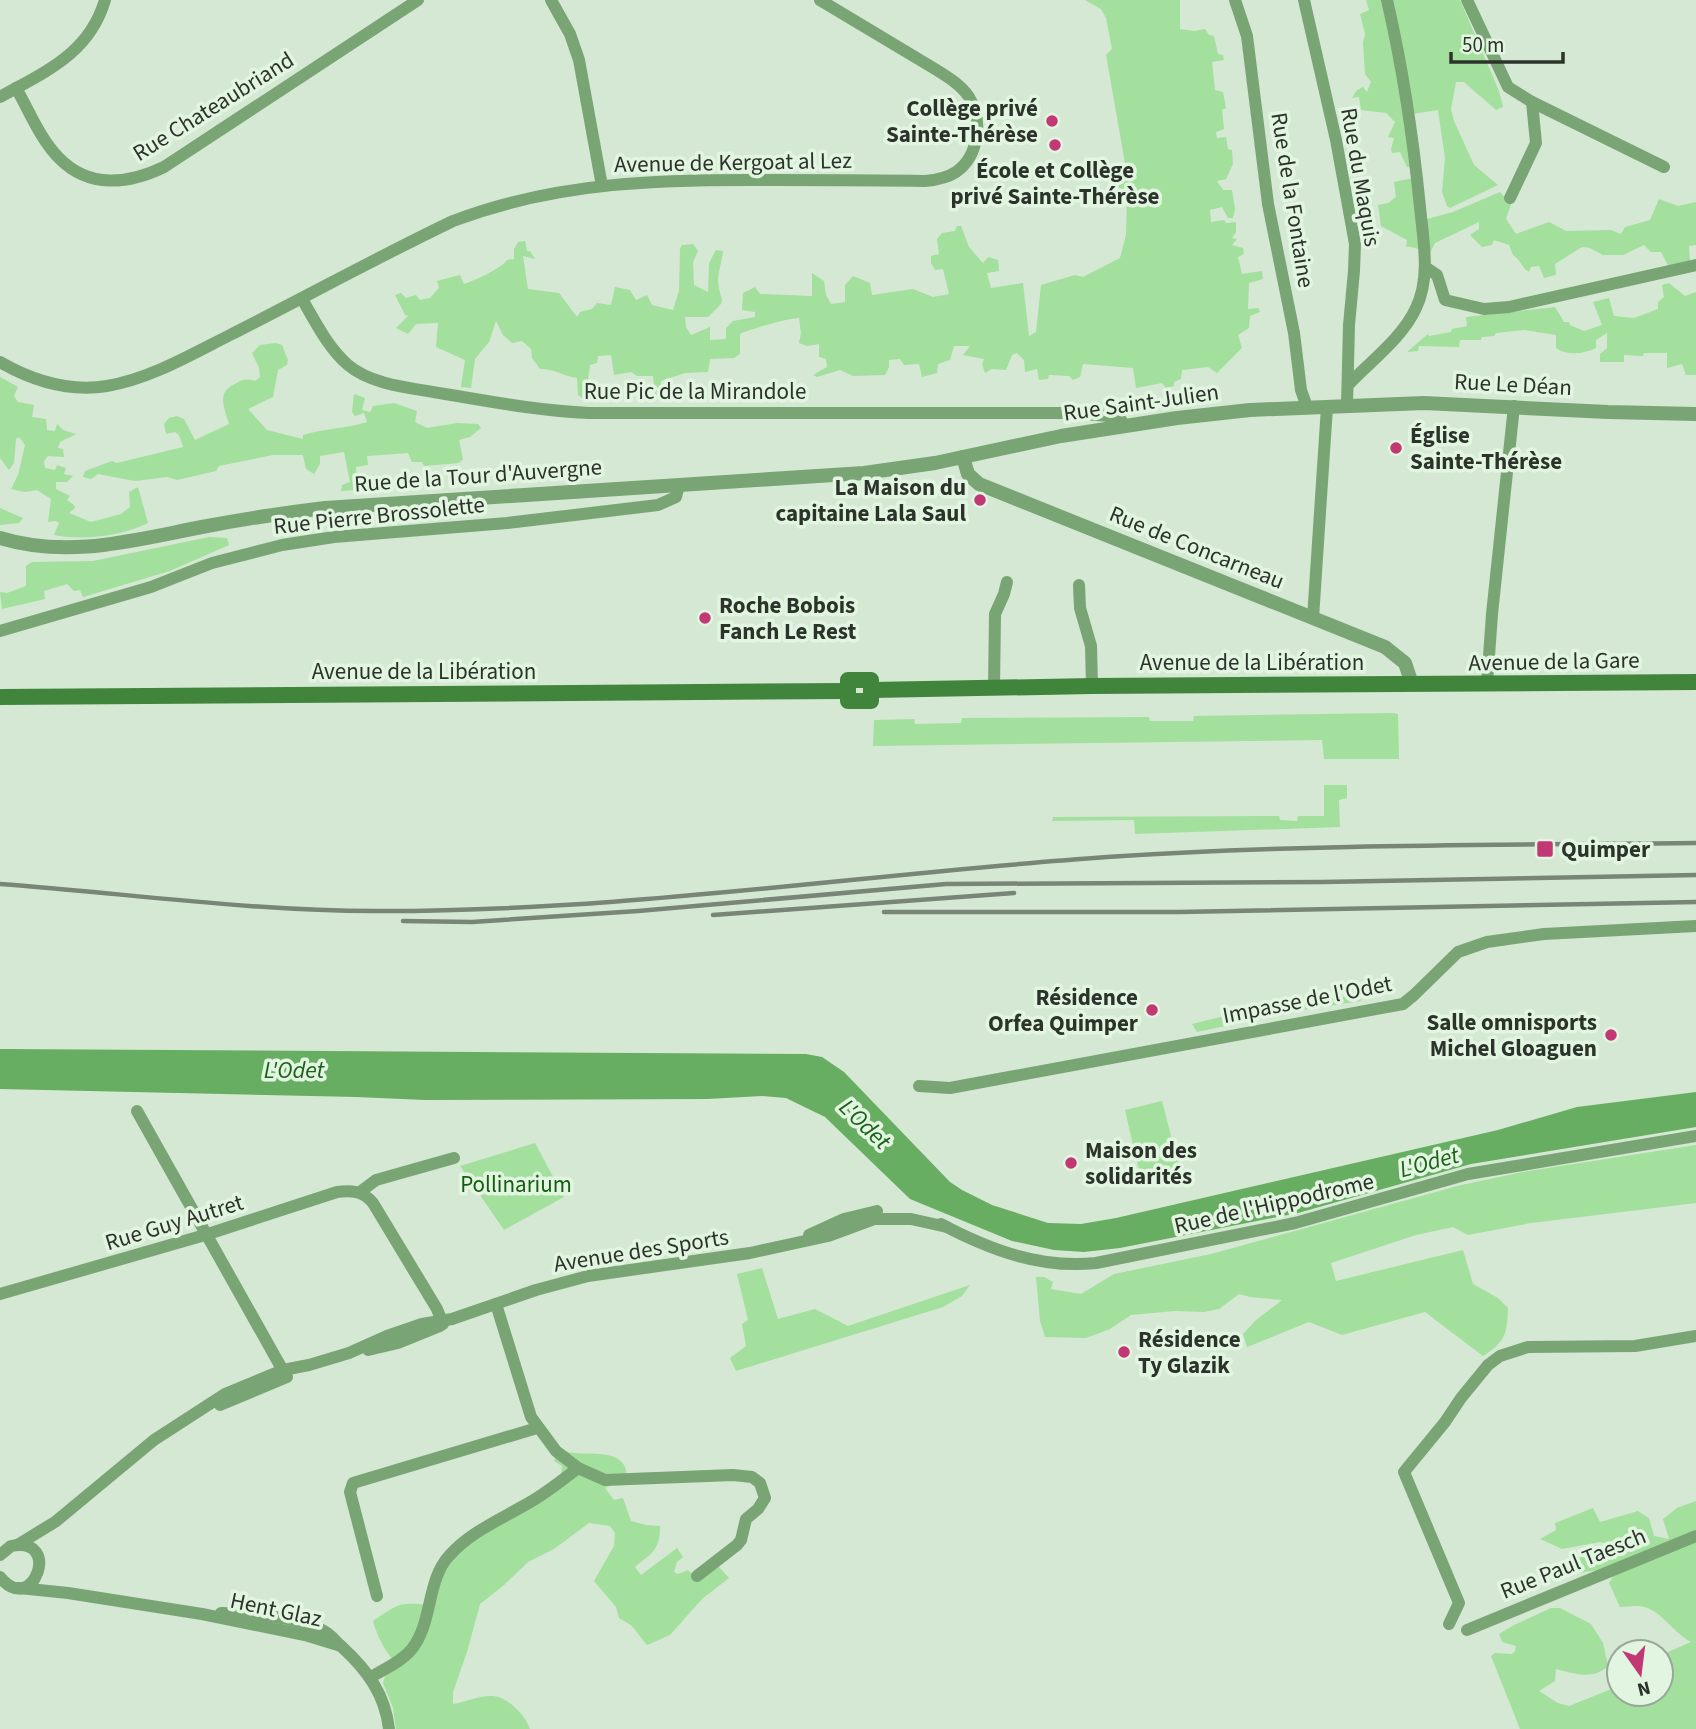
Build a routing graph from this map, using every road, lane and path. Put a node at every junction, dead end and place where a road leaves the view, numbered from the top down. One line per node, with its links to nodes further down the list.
1 (106, 0): 9 (street)
2 (418, 0): 9 (street, Rue Chateaubriand)
3 (551, 0): 13 (street)
4 (820, 0): 13 (street, Avenue de Kergoat al Lez)
5 (1235, 0): 23 (street, Rue de la Fontaine)
6 (1304, 0): 19 (street, Rue du Maquis)
7 (1387, 0): 16 (street)
8 (1467, 0): 11 (street)
9 (16, 88): 10 (street)
10 (0, 97)
11 (1532, 102): 12 (street); 14 (street)
12 (1664, 167)
13 (602, 186): 17 (street, Avenue de Kergoat al Lez)
14 (1510, 198)
15 (1696, 265): 16 (street)
16 (1424, 267): 19 (street)
17 (302, 299): 18 (street, Avenue de Kergoat al Lez); 25 (street, Rue Pic de la Mirandole)
18 (0, 362)
19 (1349, 384): 20 (street, Rue du Maquis)
20 (1347, 405): 21 (street, Rue Le Déan); 22 (street, Rue Le Déan)
21 (1514, 406): 24 (street, Rue Le Déan); 35 (street)
22 (1327, 407): 23 (street, Rue Saint-Julien); 31 (street)
23 (1302, 408): 25 (street, Rue Saint-Julien)
24 (1696, 414)
25 (1125, 426): 26 (street, Rue Saint-Julien)
26 (963, 457): 27 (street, Rue de la Tour d'Auvergne); 31 (street, Rue de Concarneau)
27 (679, 485): 28 (street, Rue de la Tour d'Auvergne); 32 (street, Rue Pierre Brossolette)
28 (0, 538)
29 (1007, 582): 37 (street)
30 (1079, 585): 36 (street)
31 (1313, 618): 34 (street, Rue de Concarneau)
32 (0, 631)
33 (1696, 682): 35 (main road, Avenue de la Gare)
34 (1412, 684): 35 (main road, Avenue de la Gare); 36 (main road, Avenue de la Libération)
35 (1487, 684)
36 (1092, 686): 37 (main road, Avenue de la Libération)
37 (994, 687): 38 (main road, Avenue de la Libération)
38 (0, 697)
39 (1696, 926): 40 (street, Impasse de l'Odet)
40 (919, 1086)
41 (137, 1111): 45 (street)
42 (1696, 1136): 46 (street, Rue de l'Hippodrome)
43 (454, 1157): 44 (street, Rue Guy Autret)
44 (360, 1192): 45 (street, Rue Guy Autret); 49 (street)
45 (205, 1235): 47 (street, Rue Guy Autret); 51 (street)
46 (1067, 1264): 48 (street, Avenue des Sports)
47 (0, 1294)
48 (496, 1304): 49 (street, Avenue des Sports); 52 (street)
49 (445, 1321): 51 (street, Avenue des Sports)
50 (1696, 1336): 65 (street)
51 (285, 1374): 54 (street, Avenue des Sports)
52 (537, 1428): 53 (street); 64 (street)
53 (578, 1468): 60 (street); 67 (street)
54 (55, 1522): 56 (street, Avenue des Sports); 58 (street, Avenue des Sports)
55 (1696, 1536): 66 (street, Rue Paul Taesch)
56 (19, 1544): 57 (street, Avenue des Sports); 58 (street)
57 (0, 1555)
58 (37, 1555): 59 (street)
59 (39, 1573): 62 (street); 63 (street, Hent Glaz)
60 (697, 1576)
61 (1, 1579): 62 (street, Hent Glaz)
62 (19, 1588): 63 (street, Hent Glaz)
63 (68, 1592): 67 (street, Hent Glaz)
64 (377, 1596)
65 (1449, 1624)
66 (1466, 1630)
67 (371, 1678): 68 (street, Hent Glaz)
68 (389, 1729)

